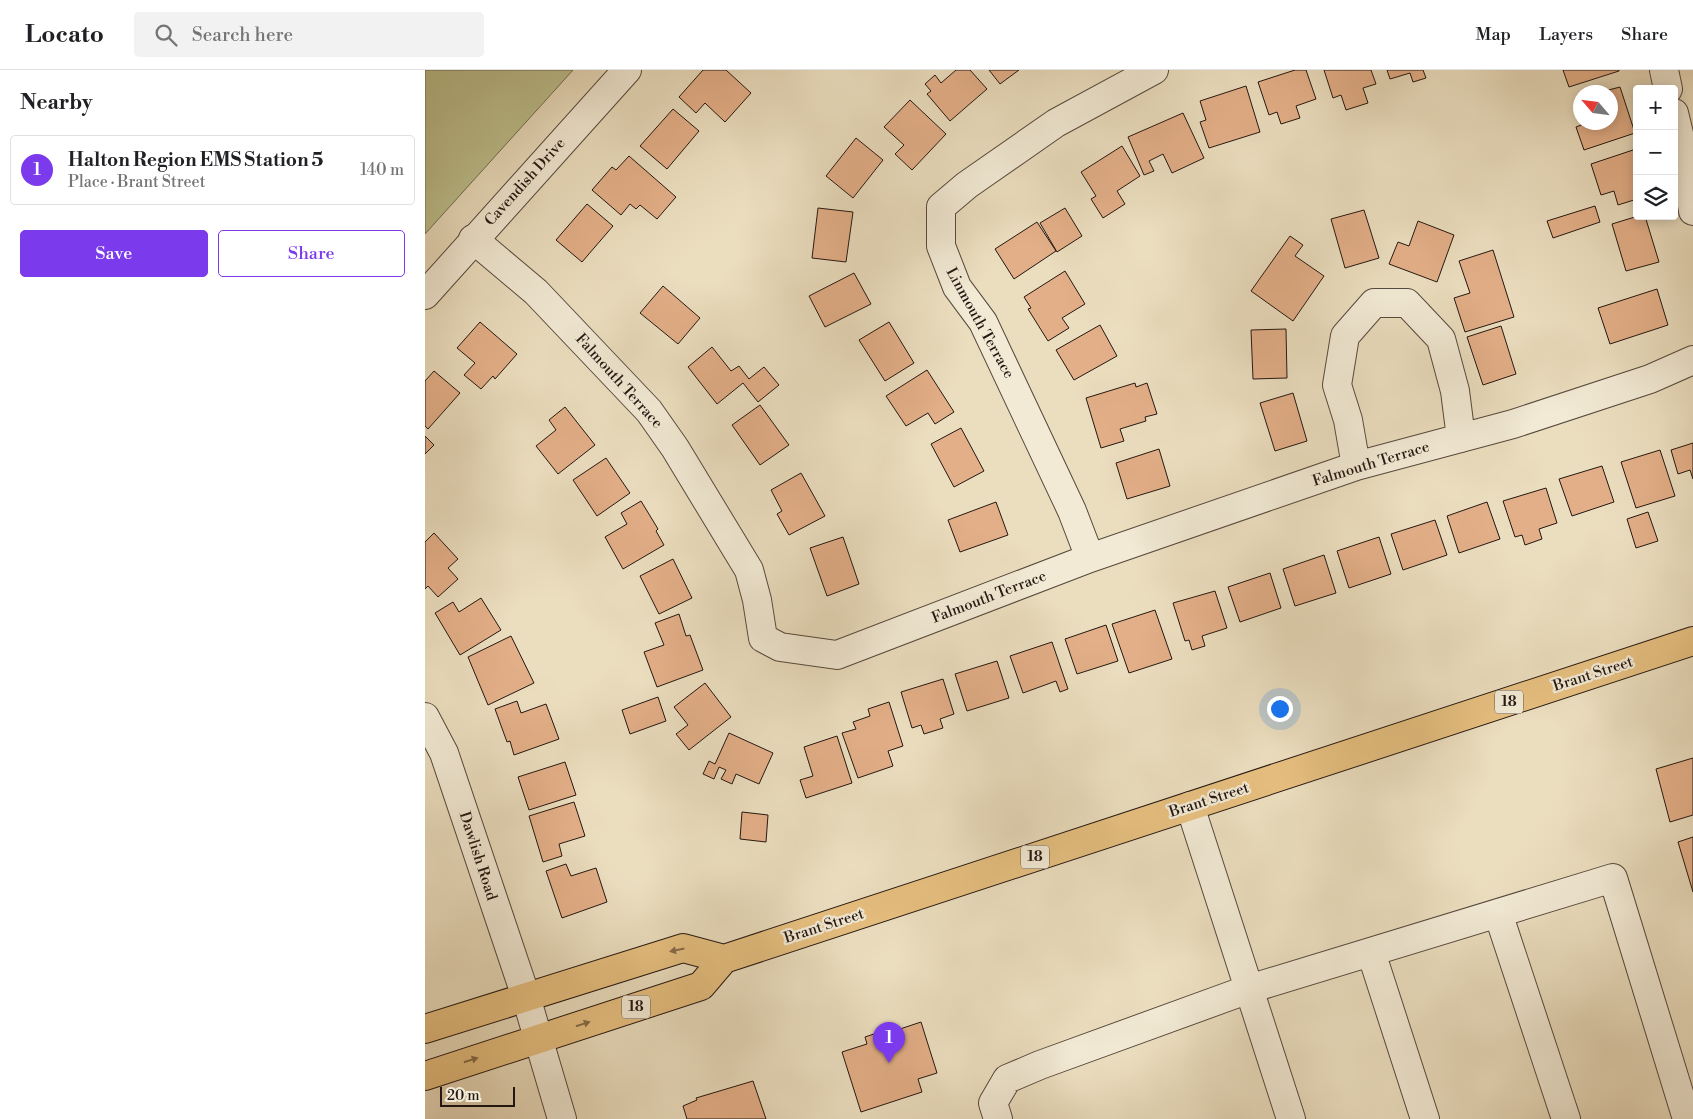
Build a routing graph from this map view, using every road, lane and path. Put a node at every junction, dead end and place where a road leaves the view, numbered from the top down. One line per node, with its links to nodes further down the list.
1 (627, 70): 7 (street, Cavendish Drive)
2 (1154, 70): 12 (street, Linmouth Terrace)
3 (1664, 70): 4 (street)
4 (1667, 85)
5 (1678, 130): 6 (street)
6 (1693, 211)
7 (473, 239): 8 (street, Cavendish Drive); 12 (street, Falmouth Terrace)
8 (425, 295)
9 (1693, 360): 10 (street, Falmouth Terrace)
10 (1461, 438): 11 (street, Falmouth Terrace); 11 (street)
11 (1356, 466): 12 (street, Falmouth Terrace)
12 (1090, 558)
13 (1693, 641): 15 (main road, Brant Street / 18)
14 (425, 717): 20 (street, Dawlish Road)
15 (1190, 806): 18 (main road, Brant Street / 18); 19 (street)
16 (1498, 913): 17 (street); 28 (street); 29 (street)
17 (1371, 952): 19 (street); 27 (street)
18 (724, 959): 20 (main road, one-way to 20); 22 (main road, 18, one-way to 18)
19 (1249, 989): 25 (street); 26 (street)
20 (525, 997): 21 (main road); 22 (street, Dawlish Road)
21 (425, 1029)
22 (537, 1039): 23 (main road, 18, one-way to 22); 24 (street, Dawlish Road)
23 (425, 1076)
24 (562, 1119)
25 (998, 1119)
26 (1291, 1119)
27 (1425, 1119)
28 (1566, 1119)
29 (1687, 1119)

